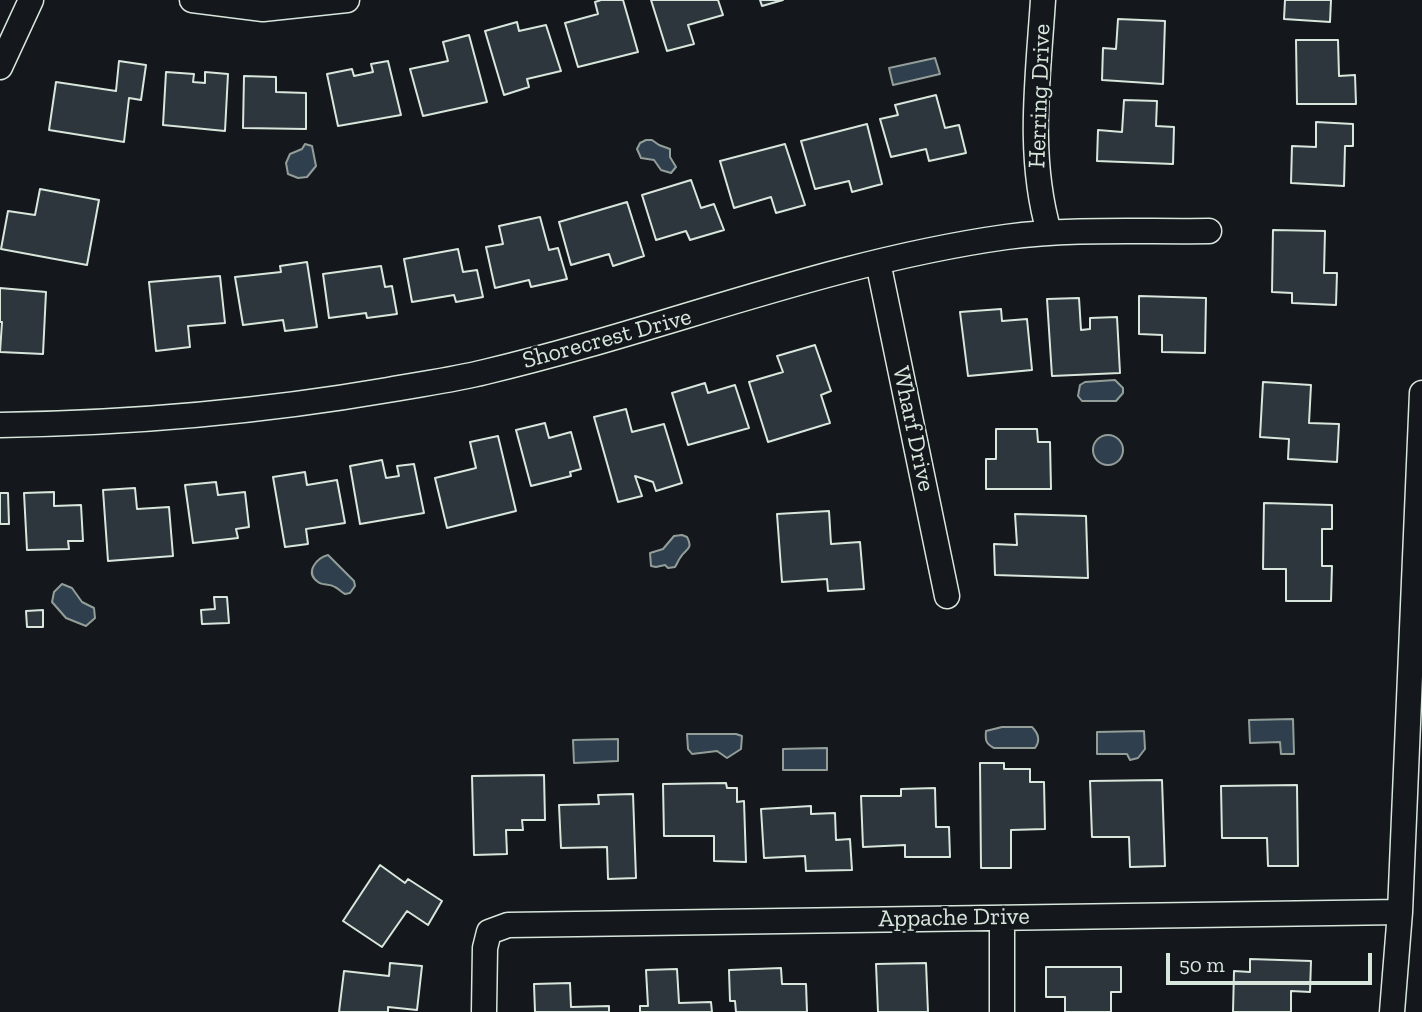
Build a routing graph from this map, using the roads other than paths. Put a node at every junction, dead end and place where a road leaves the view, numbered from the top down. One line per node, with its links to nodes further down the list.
1 (31, 0): 5 (street)
2 (192, 0): 3 (street)
3 (346, 0)
4 (1043, 0): 7 (street, Herring Drive)
5 (0, 66)
6 (1209, 231): 7 (street, Shorecrest Drive)
7 (1049, 232): 8 (street, Shorecrest Drive)
8 (878, 262): 10 (street, Shorecrest Drive); 12 (street, Wharf Drive)
9 (1422, 393): 11 (street)
10 (0, 425)
11 (1421, 454): 13 (street)
12 (947, 596)
13 (1400, 912): 14 (street, Appache Drive); 17 (street)
14 (1002, 918): 15 (street, Appache Drive); 16 (street)
15 (484, 1012)
16 (1002, 1012)
17 (1392, 1012)

